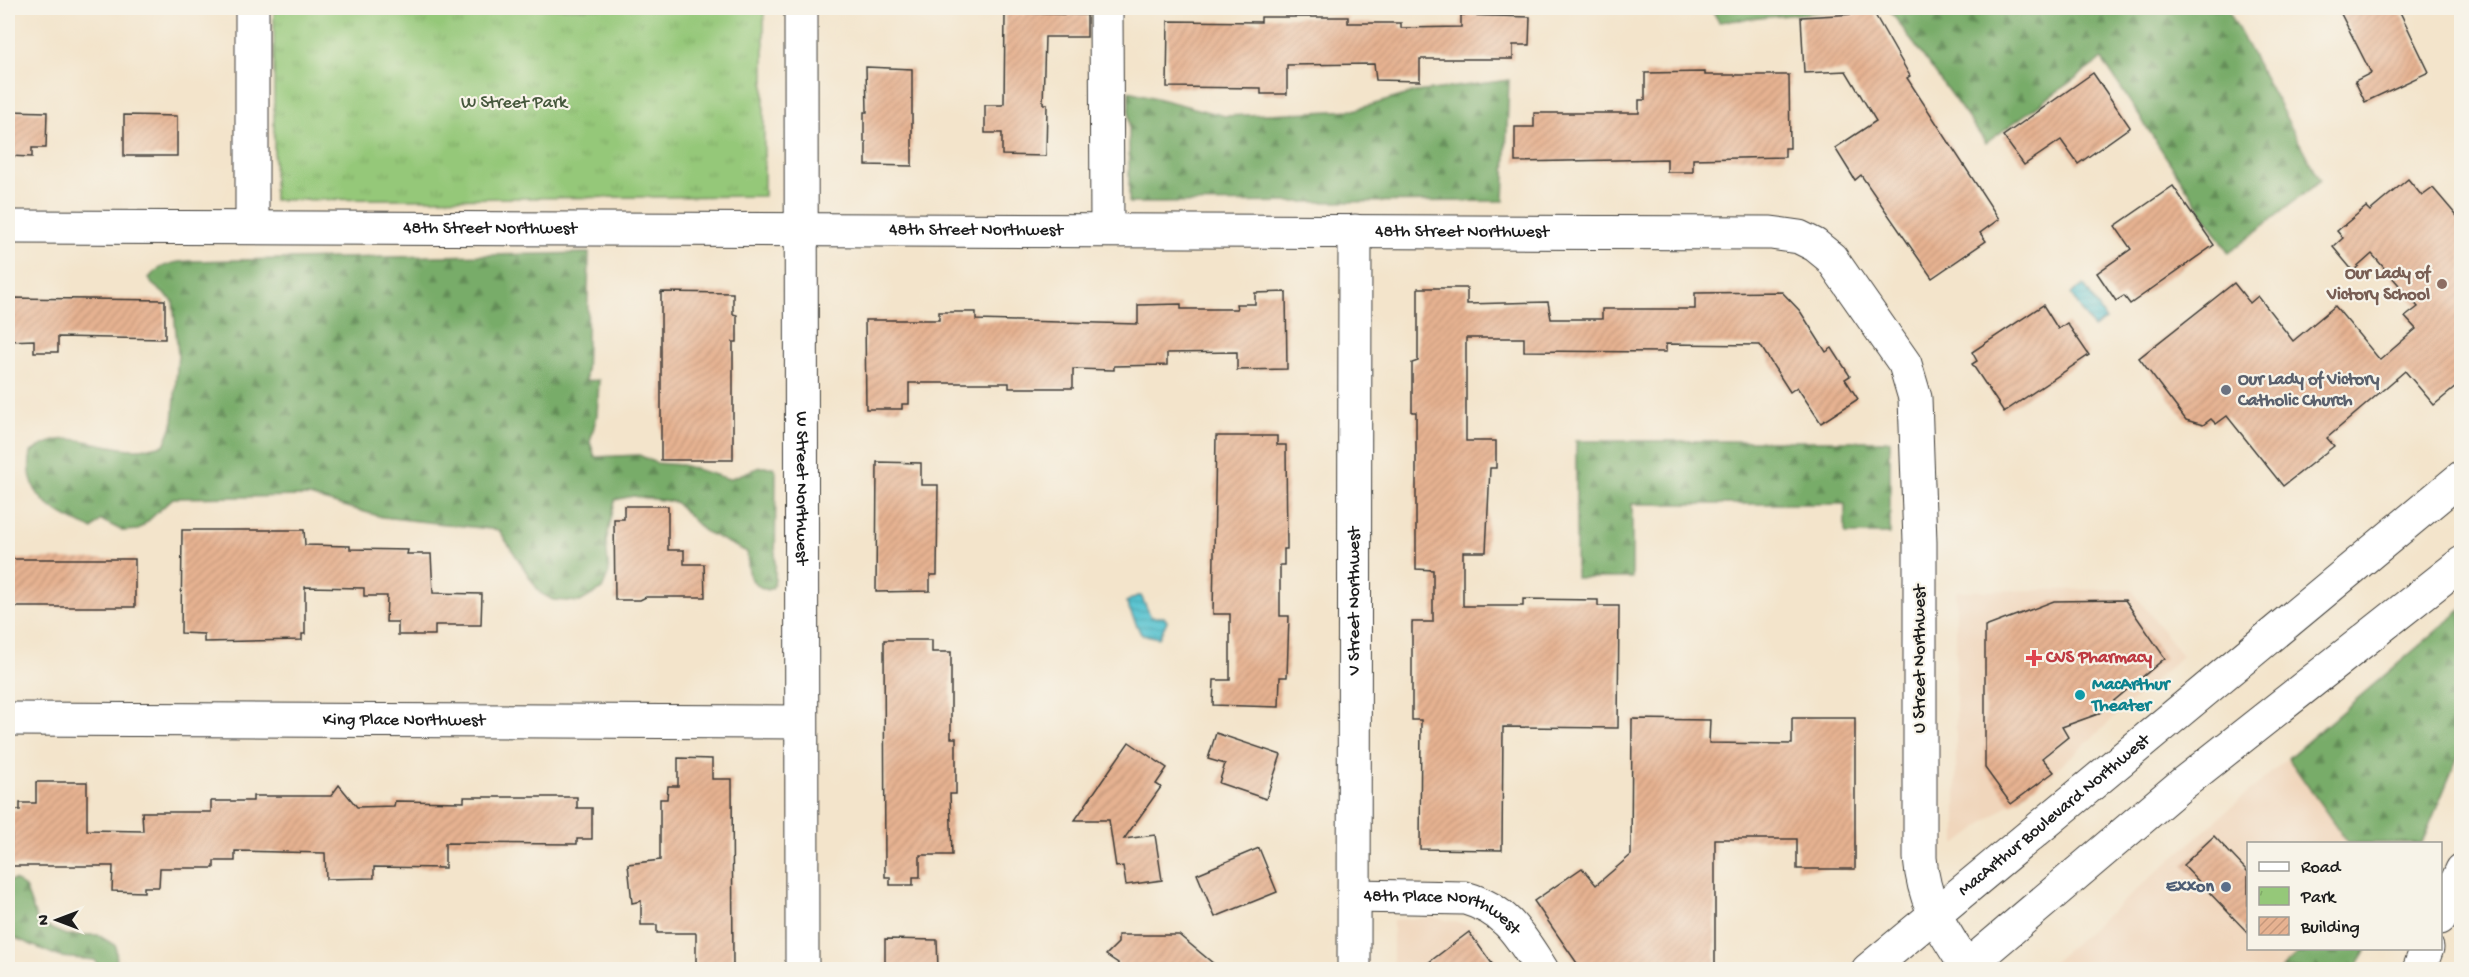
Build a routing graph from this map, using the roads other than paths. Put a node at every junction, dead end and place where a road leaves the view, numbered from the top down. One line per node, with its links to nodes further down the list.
1 (252, 8): 5 (street)
2 (801, 8): 6 (street, W Street Northwest)
3 (1106, 8): 7 (street)
4 (8, 227): 5 (street, 48th Street Northwest)
5 (252, 227): 6 (street, 48th Street Northwest)
6 (800, 229): 7 (street, 48th Street Northwest); 13 (street, W Street Northwest)
7 (1107, 230): 8 (street, 48th Street Northwest)
8 (1355, 231): 9 (street, 48th Street Northwest); 15 (street, V Street Northwest)
9 (1893, 344): 16 (street, U Street Northwest)
10 (2462, 477): 16 (street, MacArthur Boulevard Northwest)
11 (2462, 563): 19 (street)
12 (8, 719): 13 (street, King Place Northwest)
13 (801, 722): 20 (street, W Street Northwest)
14 (2462, 870): 17 (street)
15 (1354, 896): 21 (street, V Street Northwest); 22 (street, 48th Place Northwest)
16 (1933, 914): 19 (street, U Street Northwest); 23 (street, MacArthur Boulevard Northwest)
17 (2442, 914)
18 (2426, 950): 24 (street)
19 (1964, 968)
20 (802, 969)
21 (1353, 969)
22 (1542, 969)
23 (1868, 969)
24 (2419, 969)

